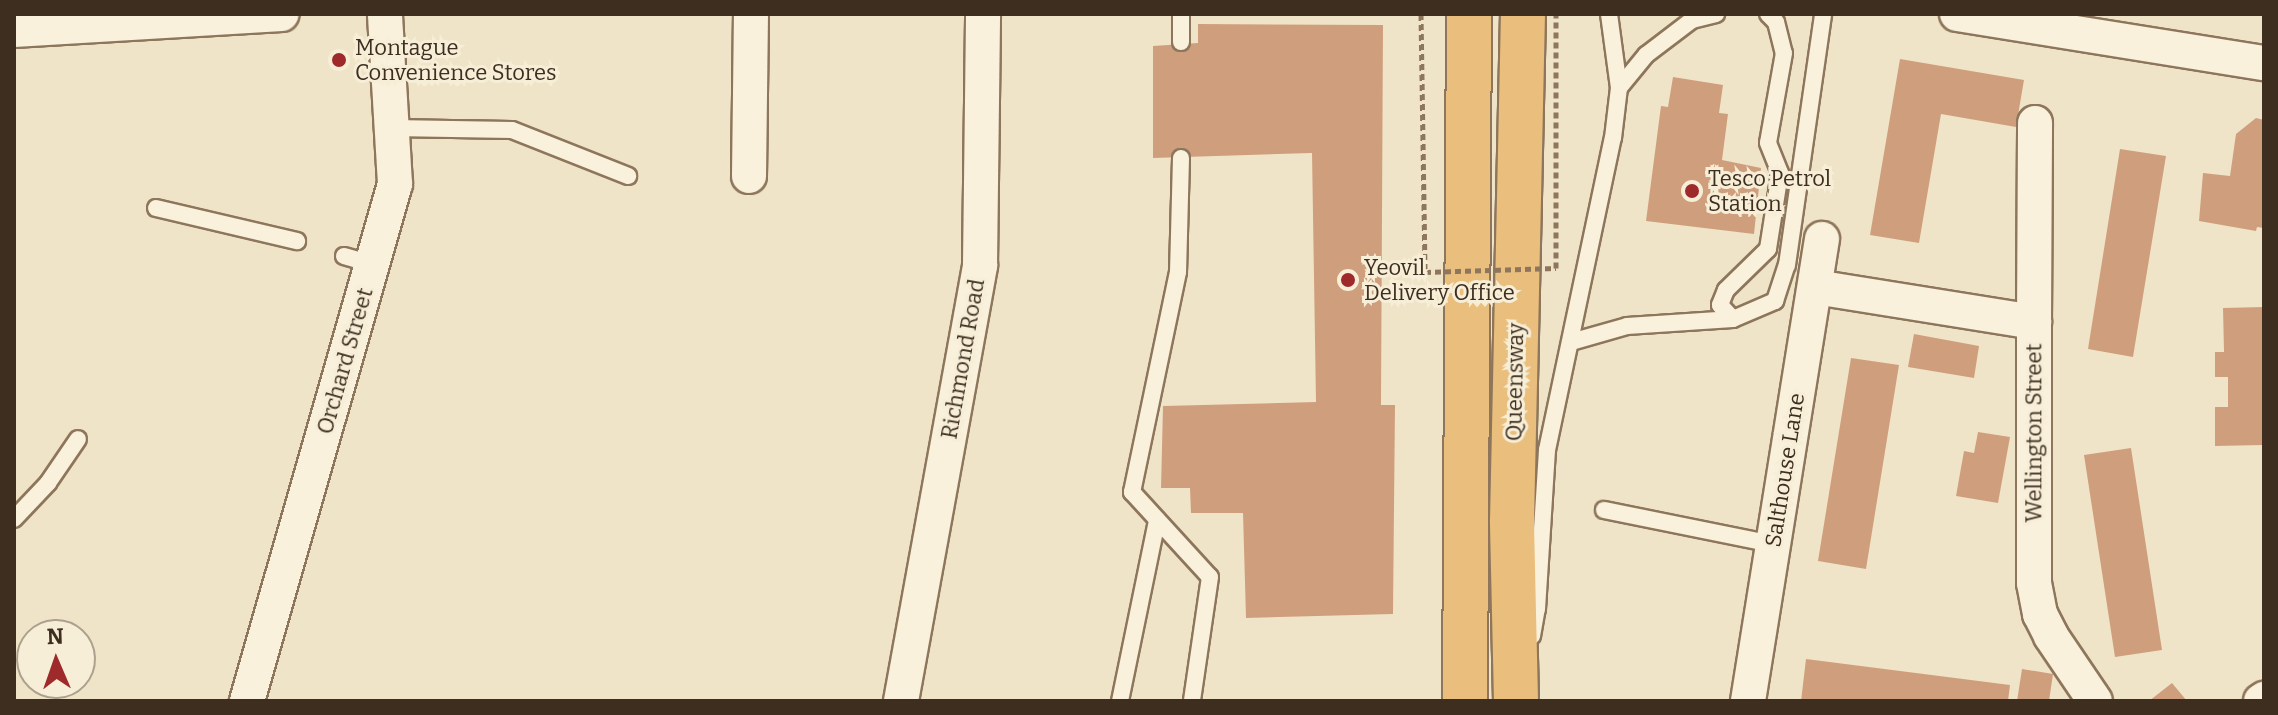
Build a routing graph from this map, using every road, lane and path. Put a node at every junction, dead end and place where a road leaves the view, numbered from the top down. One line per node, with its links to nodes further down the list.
1 (282, 14): 15 (street)
2 (385, 14): 21 (street, Orchard Street)
3 (751, 14): 24 (street)
4 (983, 14): 38 (street, Richmond Road)
5 (1181, 14): 17 (lane)
6 (1421, 14): 9 (path, bridge)
7 (1469, 14): 41 (highway)
8 (1523, 14): 42 (highway, Queensway)
9 (1556, 14)
10 (1609, 14): 19 (lane)
11 (1716, 14): 19 (lane)
12 (1768, 14): 29 (lane)
13 (1823, 14): 29 (lane)
14 (1957, 14): 18 (street)
15 (114, 20): 16 (street)
16 (14, 30)
17 (1181, 42)
18 (2264, 63)
19 (1619, 88): 31 (lane)
20 (2035, 123): 30 (street)
21 (392, 128): 23 (lane); 37 (street, Orchard Street)
22 (1181, 158): 35 (lane)
23 (628, 176)
24 (749, 176)
25 (156, 208): 27 (lane)
26 (1822, 239): 28 (street, Salthouse Lane)
27 (297, 241)
28 (1815, 287): 30 (street, Wellington Street); 36 (street, Salthouse Lane)
29 (1733, 319): 31 (lane)
30 (2034, 322): 44 (street, Wellington Street)
31 (1571, 342): 42 (lane)
32 (78, 439): 34 (lane)
33 (1604, 510): 36 (lane)
34 (14, 519)
35 (1157, 520): 39 (lane); 40 (lane)
36 (1773, 544): 43 (street, Salthouse Lane)
37 (247, 701)
38 (901, 701)
39 (1120, 701)
40 (1192, 701)
41 (1465, 701)
42 (1518, 701)
43 (1748, 701)
44 (2095, 701)

